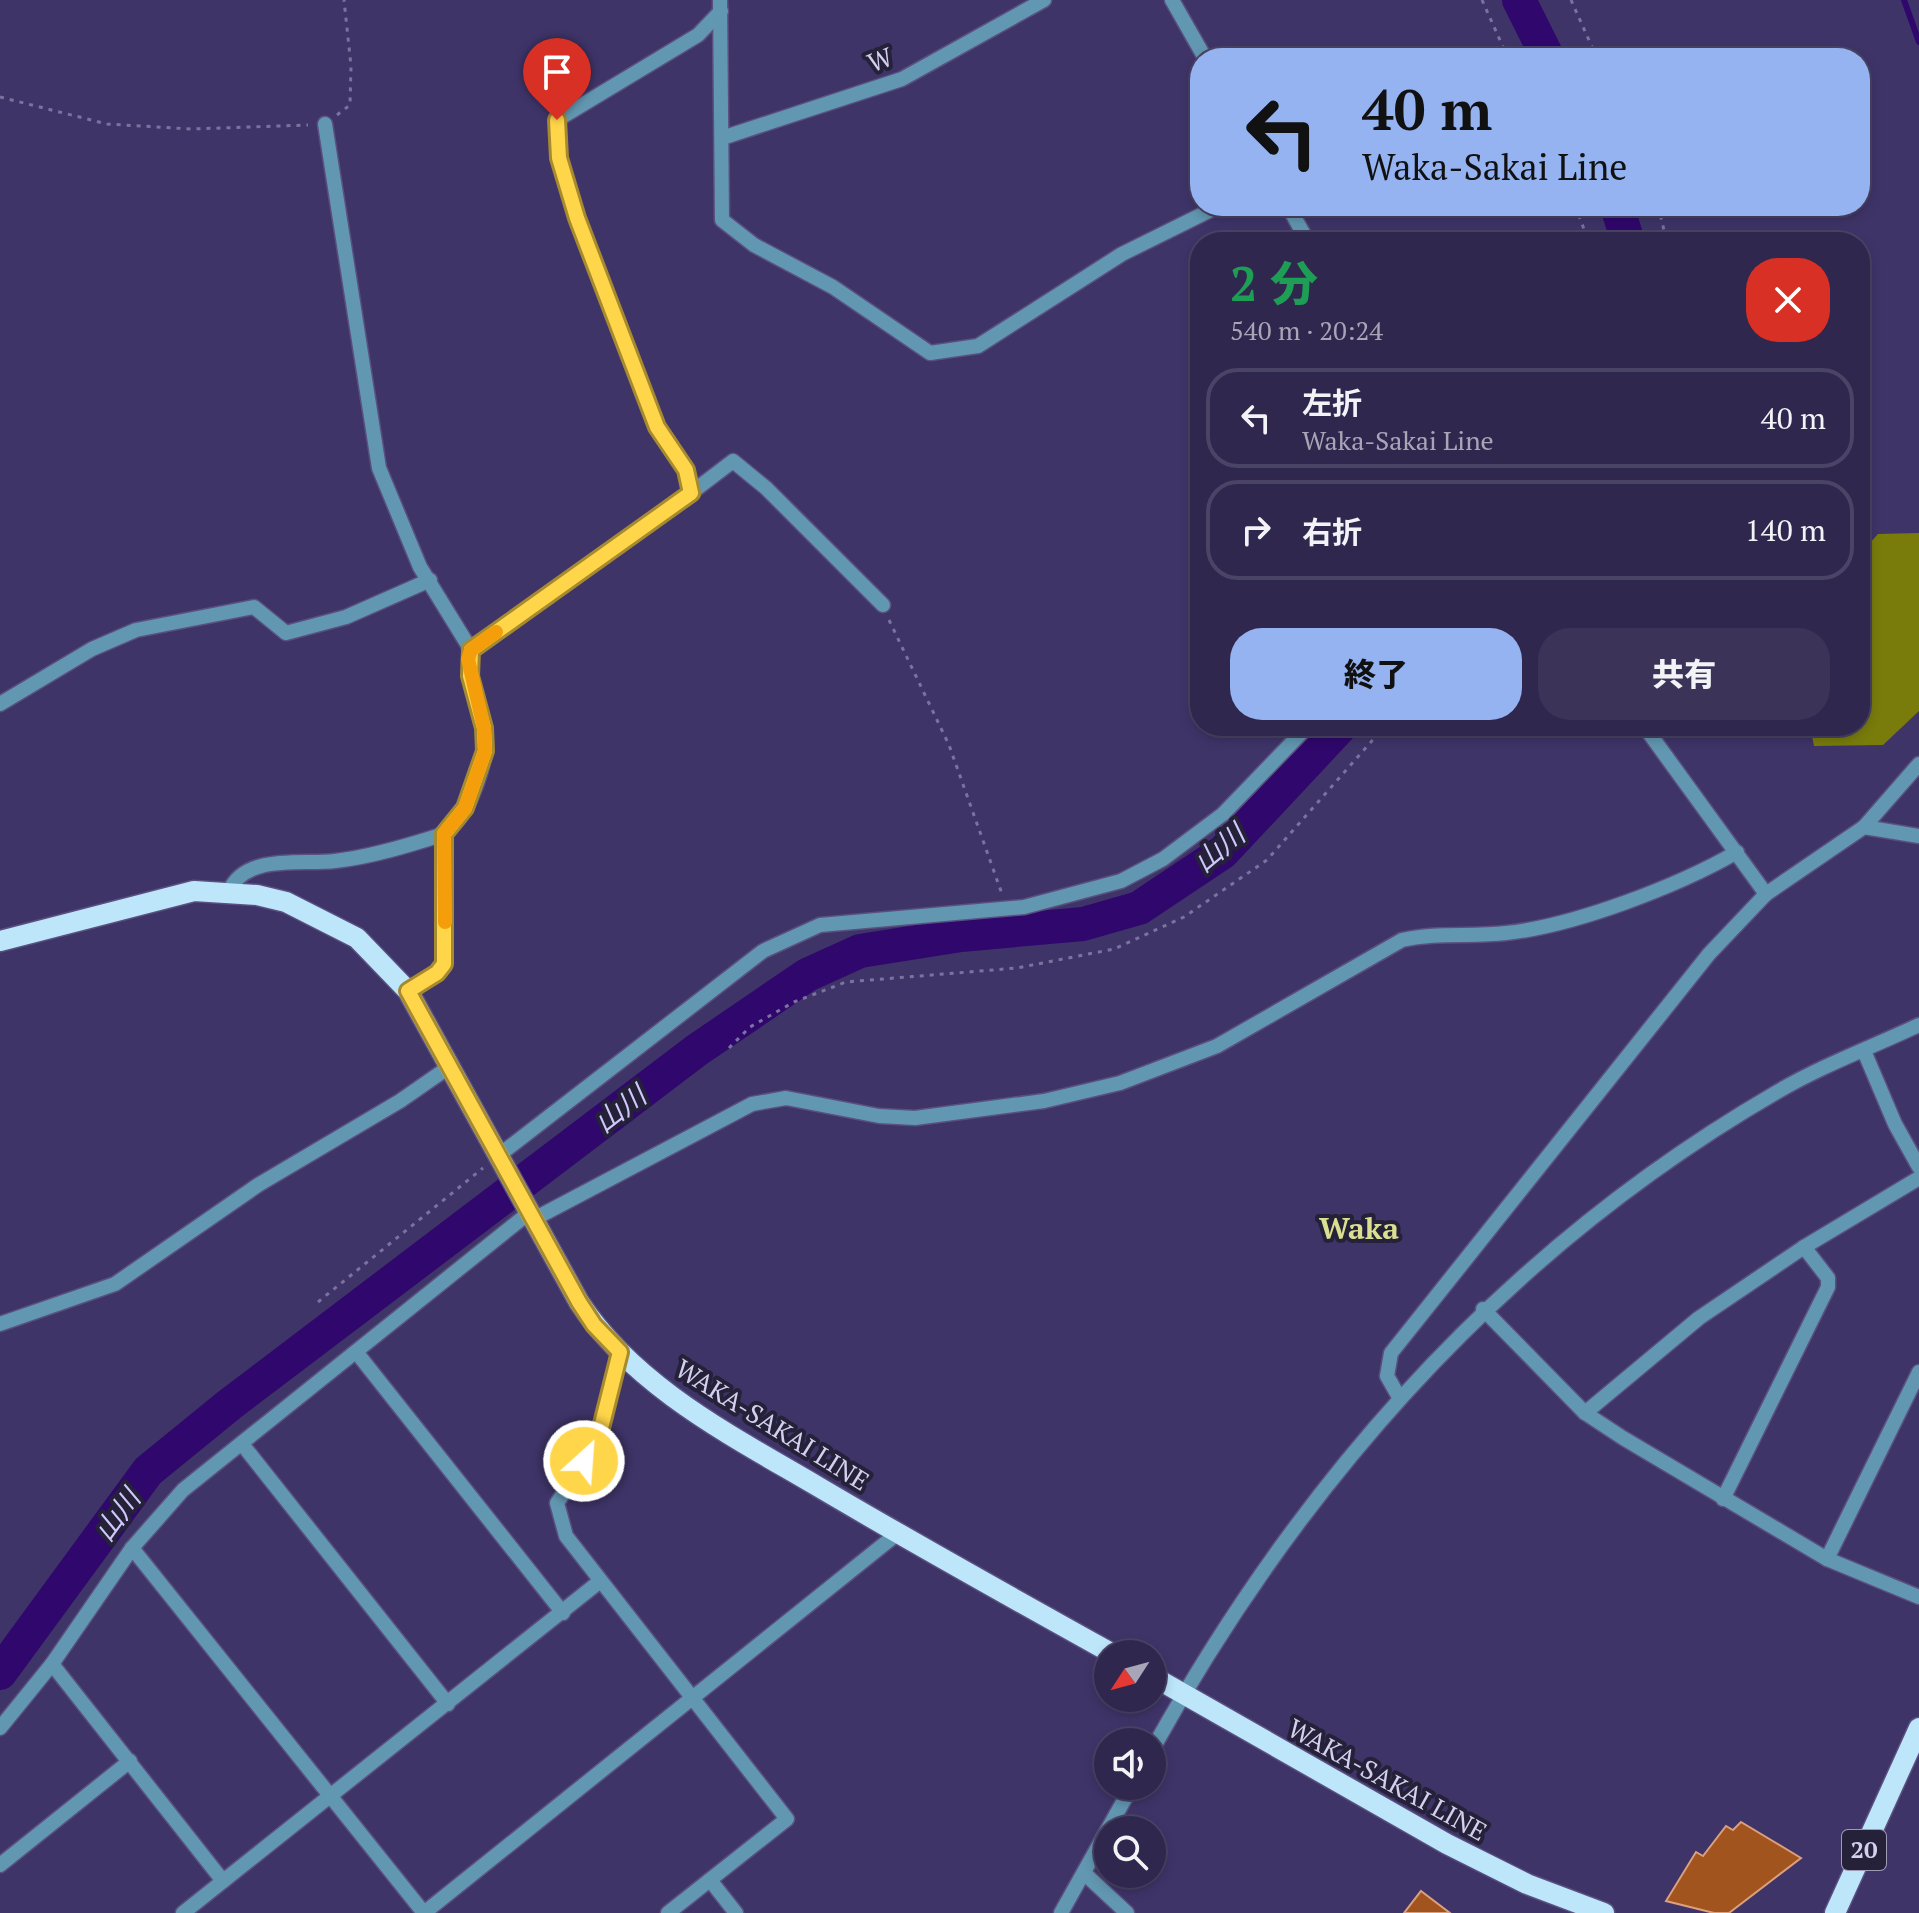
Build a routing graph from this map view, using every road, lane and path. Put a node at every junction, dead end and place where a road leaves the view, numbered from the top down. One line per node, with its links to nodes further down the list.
1 (344, 0): 11 (path)
2 (1044, 0): 12 (street, W)
3 (1172, 0): 7 (street)
4 (1482, 0): 8 (path)
5 (1571, 0): 9 (path)
6 (720, 6): 12 (street); 14 (street)
7 (1199, 48)
8 (1504, 48)
9 (1593, 48)
10 (0, 97): 11 (path)
11 (325, 124): 15 (street)
12 (722, 138): 13 (street)
13 (1199, 216)
14 (691, 493): 16 (street); 17 (street)
15 (430, 580): 17 (street); 18 (street)
16 (883, 605): 29 (path)
17 (471, 650): 24 (street)
18 (0, 704)
19 (1298, 736): 29 (street)
20 (1376, 736): 33 (path)
21 (1651, 736): 26 (street)
22 (1919, 764): 23 (street)
23 (1864, 827): 25 (street); 28 (street)
24 (444, 834): 27 (street); 31 (street)
25 (1919, 836)
26 (1737, 852): 28 (street); 39 (street)
27 (229, 892): 30 (main road, WAKA-SAKAI LINE); 31 (main road, WAKA-SAKAI LINE)
28 (1766, 894): 47 (street)
29 (1007, 908): 36 (street)
30 (0, 941)
31 (408, 991): 35 (main road, WAKA-SAKAI LINE)
32 (1919, 1025): 34 (street)
33 (729, 1048)
34 (1864, 1051): 37 (street); 42 (street)
35 (449, 1067): 36 (main road, WAKA-SAKAI LINE); 43 (street)
36 (502, 1161): 39 (main road, WAKA-SAKAI LINE); 41 (path)
37 (1919, 1167)
38 (1919, 1178): 40 (street)
39 (529, 1211): 44 (main road, WAKA-SAKAI LINE); 45 (street)
40 (1804, 1247): 48 (street); 50 (street)
41 (318, 1302)
42 (1483, 1309): 47 (street); 48 (street)
43 (0, 1324)
44 (620, 1352): 51 (main road, WAKA-SAKAI LINE); 54 (street)
45 (357, 1353): 49 (street); 56 (street)
46 (1919, 1372): 53 (street)
47 (1399, 1397): 60 (street)
48 (1585, 1413): 50 (street)
49 (242, 1444): 52 (street); 62 (street)
50 (1723, 1499): 53 (street)
51 (898, 1533): 57 (main road, WAKA-SAKAI LINE); 61 (street)
52 (132, 1548): 58 (street); 67 (street)
53 (1827, 1559): 55 (street)
54 (599, 1582): 56 (street); 61 (street)
55 (1919, 1597)
56 (563, 1613): 62 (street)
57 (1094, 1643)
58 (52, 1664): 63 (street); 66 (street)
59 (1166, 1684): 60 (main road, WAKA-SAKAI LINE)
60 (1184, 1694): 64 (street); 73 (main road, WAKA-SAKAI LINE)
61 (692, 1699): 71 (street); 75 (street)
62 (448, 1704): 67 (street)
63 (0, 1728)
64 (1165, 1728)
65 (1919, 1728): 80 (main road, 20)
66 (130, 1761): 69 (street); 72 (street)
67 (330, 1796): 72 (street); 75 (street)
68 (1124, 1800): 70 (street)
69 (0, 1865)
70 (1084, 1873): 78 (street); 79 (street)
71 (710, 1880): 76 (street); 77 (street)
72 (223, 1881): 74 (street)
73 (1592, 1911)
74 (183, 1913)
75 (424, 1913)
76 (668, 1913)
77 (736, 1913)
78 (1061, 1913)
79 (1127, 1913)
80 (1835, 1913)

